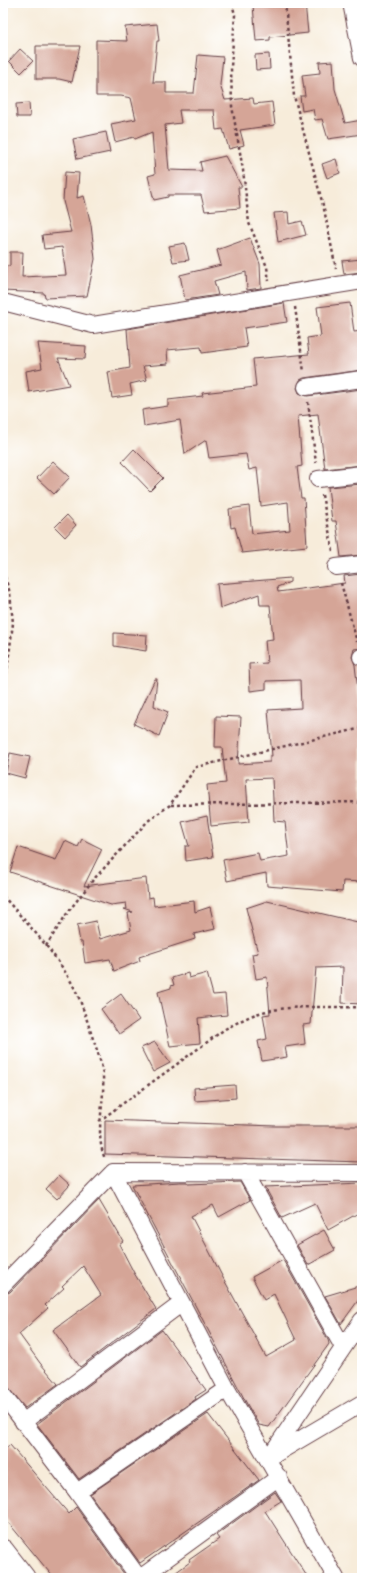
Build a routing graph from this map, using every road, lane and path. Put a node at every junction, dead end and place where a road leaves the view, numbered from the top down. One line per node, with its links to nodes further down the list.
1 (232, 3): 7 (path)
2 (286, 3): 6 (path)
3 (351, 3): 4 (street)
4 (362, 58)
5 (362, 281): 6 (street)
6 (339, 285): 7 (street)
7 (271, 296): 8 (street)
8 (3, 302)
9 (362, 379): 10 (street)
10 (306, 387)
11 (362, 474): 12 (street)
12 (318, 479)
13 (362, 564): 14 (street)
14 (336, 567)
15 (3, 571): 16 (path)
16 (3, 704)
17 (362, 728): 19 (path)
18 (362, 802): 19 (path)
19 (170, 804): 21 (path)
20 (3, 896): 21 (path)
21 (46, 946): 23 (path)
22 (362, 1007): 23 (path)
23 (99, 1121): 24 (path)
24 (113, 1172): 25 (street); 27 (street); 28 (street)
25 (245, 1172): 26 (street); 30 (street)
26 (362, 1173)
27 (3, 1285)
28 (182, 1303): 31 (street); 34 (street)
29 (362, 1320): 30 (street)
30 (343, 1347): 35 (street)
31 (227, 1389): 35 (street); 37 (street)
32 (3, 1395): 34 (street)
33 (362, 1403): 35 (street)
34 (23, 1422): 37 (street)
35 (268, 1459): 36 (street)
36 (280, 1477): 40 (street); 41 (street)
37 (76, 1492): 40 (street)
38 (3, 1551): 39 (main road)
39 (24, 1578)
40 (140, 1578)
41 (336, 1578)

